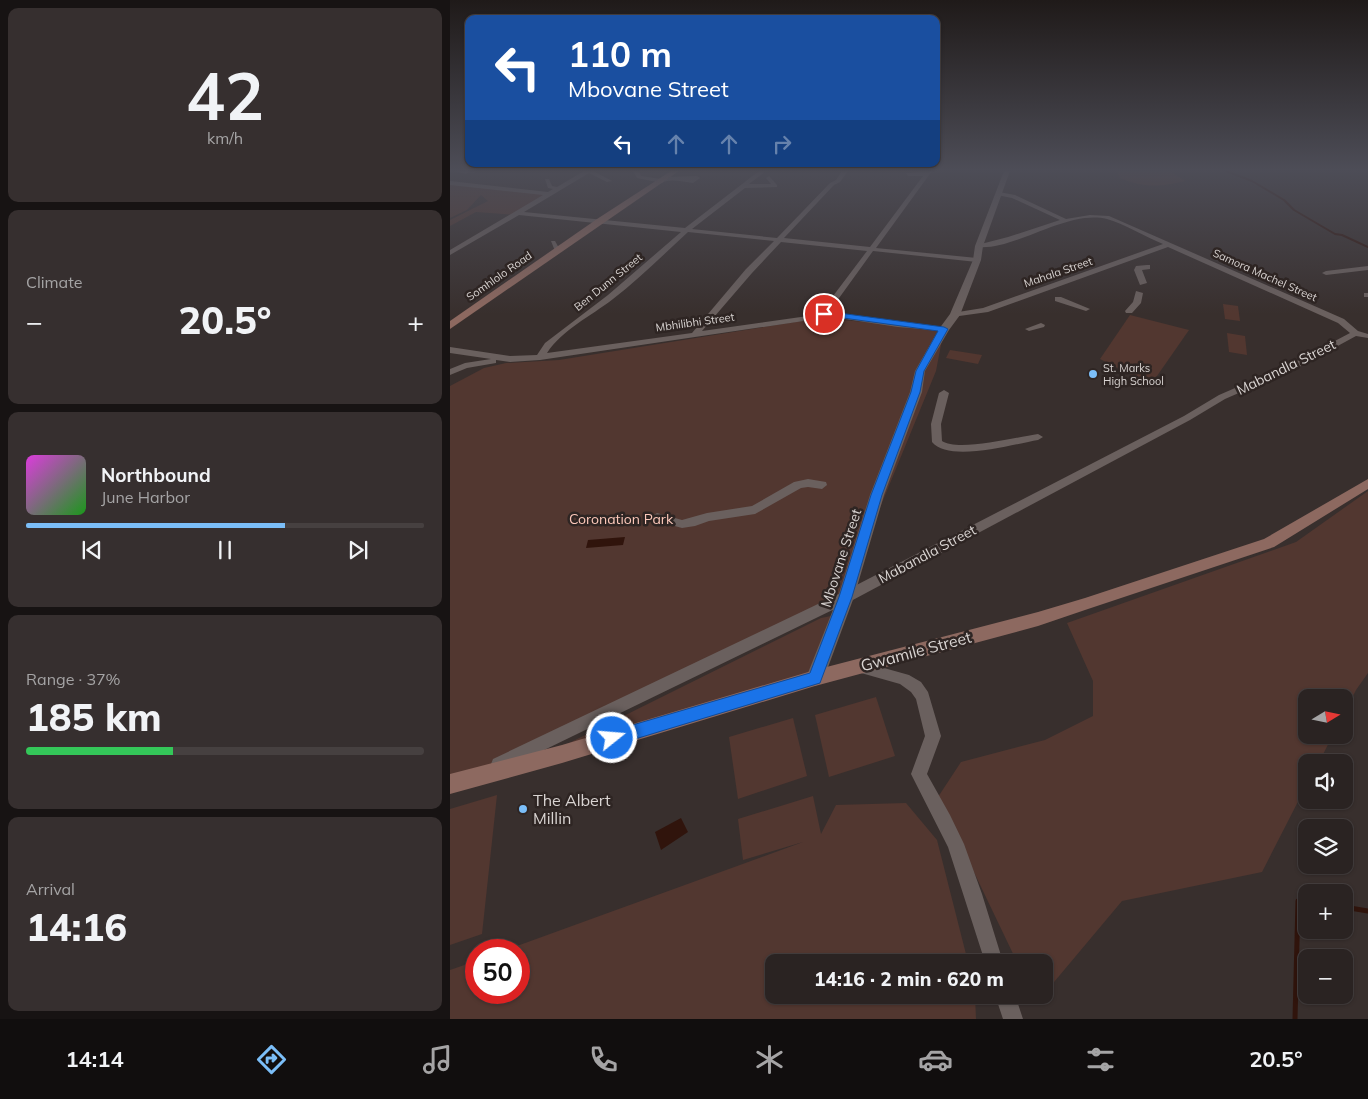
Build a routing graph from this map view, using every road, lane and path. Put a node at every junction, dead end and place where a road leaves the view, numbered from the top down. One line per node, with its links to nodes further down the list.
1 (509, 219): 19 (street)
2 (583, 219): 10 (street)
3 (702, 219): 12 (street, Ben Dunn Street)
4 (800, 219): 13 (street)
5 (895, 219): 17 (street)
6 (990, 219): 16 (street, Mbovane Street)
7 (1061, 219): 11 (street)
8 (1077, 219): 11 (street, Samora Machel Street)
9 (1110, 219): 15 (street, Samora Machel Street)
10 (600, 220): 12 (street); 18 (main road, Somhlolo Road)
11 (1066, 221): 16 (street, Samora Machel Street)
12 (687, 230): 13 (street); 39 (street, Ben Dunn Street)
13 (781, 239): 17 (street); 35 (street)
14 (553, 242): 18 (street)
15 (1167, 245): 30 (street, Mahala Street); 36 (street, Samora Machel Street)
16 (979, 246): 20 (street, Mbovane Street)
17 (873, 249): 20 (street); 29 (street)
18 (557, 250): 31 (main road, Somhlolo Road)
19 (450, 253)
20 (978, 260): 30 (street, Mbovane Street)
21 (1147, 267): 24 (street)
22 (1368, 268): 23 (street)
23 (1326, 273)
24 (1143, 283)
25 (1139, 293): 28 (street)
26 (1058, 299): 27 (street)
27 (1086, 309)
28 (1129, 311)
29 (824, 314): 34 (street, Mbhilibhi Street); 35 (street, Mbhilibhi Street)
30 (955, 315): 34 (street, Mbovane Street)
31 (450, 325)
32 (1041, 325): 33 (street)
33 (1029, 328)
34 (944, 329): 47 (street, Mbovane Street)
35 (696, 333): 39 (street, Mbhilibhi Street)
36 (1355, 333): 37 (street, Samora Machel Street); 47 (street, Mabandla Street)
37 (1368, 336)
38 (450, 350): 40 (street, Mbhilibhi Street)
39 (540, 357): 40 (street, Mbhilibhi Street)
40 (510, 359): 41 (street)
41 (450, 372)
42 (944, 393): 43 (street)
43 (1038, 437)
44 (1368, 483): 48 (main road, Gwamile Street)
45 (822, 485): 46 (street)
46 (657, 518)
47 (846, 597): 49 (street, Mbovane Street); 50 (street, Mabandla Street)
48 (858, 667): 49 (main road, Gwamile Street); 52 (street)
49 (815, 678): 50 (main road, Gwamile Street)
50 (468, 779): 51 (main road, Gwamile Street)
51 (450, 784)
52 (991, 954)
53 (1008, 1004): 54 (street)
54 (1013, 1019)

